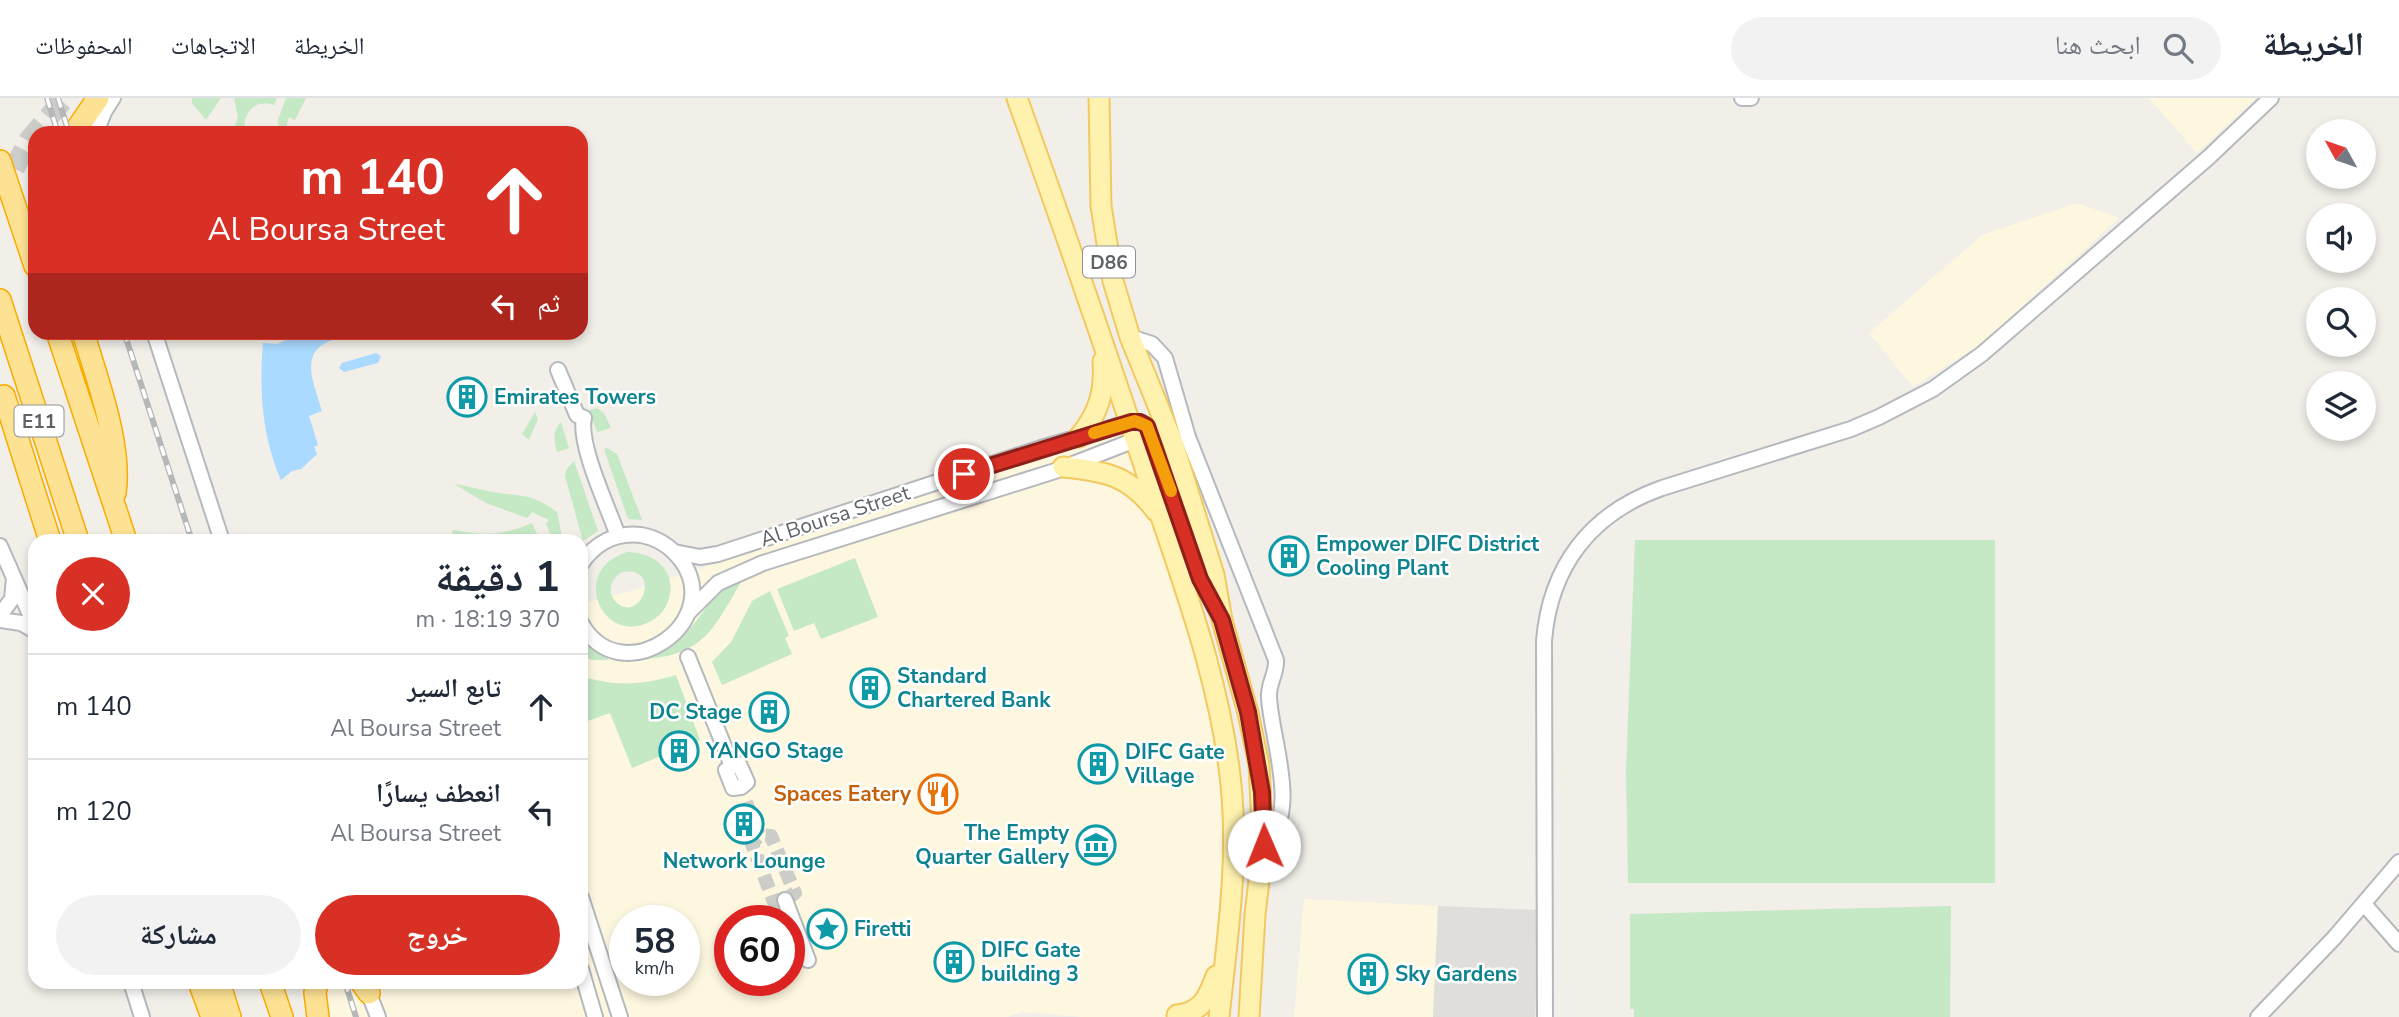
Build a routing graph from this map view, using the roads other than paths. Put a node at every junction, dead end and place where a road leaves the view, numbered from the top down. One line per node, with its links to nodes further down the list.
1 (99, 98): 8 (highway)
2 (113, 98): 9 (street)
3 (1017, 98): 17 (main road, D86)
4 (1099, 98): 13 (main road, D86)
5 (1742, 98): 6 (street)
6 (1751, 98)
7 (2271, 98): 69 (street)
8 (79, 126)
9 (98, 126)
10 (0, 161): 11 (highway)
11 (28, 245)
12 (0, 300): 26 (highway, E11)
13 (1130, 337): 20 (main road, D86); 43 (street)
14 (60, 340): 23 (highway, E11)
15 (85, 340): 23 (highway)
16 (157, 340): 28 (street)
17 (1102, 346): 20 (main road, D86); 21 (main road)
18 (558, 370): 29 (street)
19 (4, 396): 25 (highway)
20 (1145, 428): 21 (street, Al Boursa Street); 22 (street, Al Boursa Street); 24 (main road, D86); 43 (main road, D86)
21 (1079, 437): 31 (street, Al Boursa Street)
22 (1063, 467): 24 (main road); 35 (street, Al Boursa Street)
23 (113, 502): 27 (highway, E11)
24 (1162, 520): 40 (main road, D86)
25 (49, 534)
26 (76, 534)
27 (124, 534)
28 (220, 534)
29 (618, 536): 31 (street); 32 (street)
30 (0, 546): 33 (street)
31 (674, 552): 35 (street)
32 (588, 555)
33 (14, 577): 34 (street); 36 (street)
34 (28, 612)
35 (688, 614): 38 (street, Al Boursa Street)
36 (0, 617): 37 (street)
37 (28, 626)
38 (588, 632)
39 (688, 657): 42 (street)
40 (1210, 671): 41 (main road); 50 (main road, D86)
41 (1202, 705)
42 (746, 802)
43 (1264, 846): 68 (main road, D86)
44 (2399, 862): 46 (street)
45 (785, 900): 49 (street)
46 (2364, 904): 48 (street); 70 (street)
47 (588, 919): 66 (street)
48 (2399, 944)
49 (808, 960)
50 (1224, 964): 58 (main road); 67 (main road, D86)
51 (133, 989): 59 (street)
52 (202, 989): 60 (highway)
53 (221, 989): 61 (highway)
54 (272, 989): 62 (highway)
55 (315, 989): 63 (highway)
56 (367, 989): 64 (street)
57 (587, 989): 65 (street)
58 (1177, 1015)
59 (142, 1017)
60 (212, 1017)
61 (230, 1017)
62 (282, 1017)
63 (318, 1017)
64 (378, 1017)
65 (595, 1017)
66 (620, 1017)
67 (1219, 1017)
68 (1249, 1017)
69 (1545, 1017)
70 (2258, 1017)

